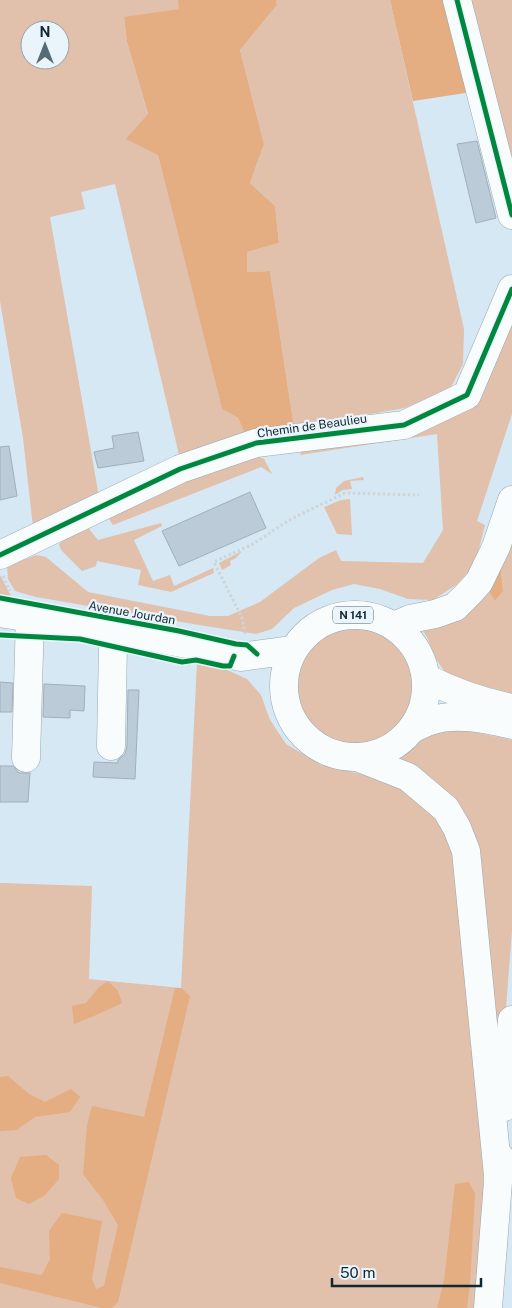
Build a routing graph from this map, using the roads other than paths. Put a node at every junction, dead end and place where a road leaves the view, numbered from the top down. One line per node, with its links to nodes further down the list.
1 (457, 0): 2 (main road)
2 (512, 215)
3 (512, 288): 5 (main road, Chemin de Beaulieu)
4 (512, 500): 8 (main road)
5 (0, 555)
6 (6, 604): 7 (main road, Avenue Jourdan)
7 (30, 618): 9 (main road, Avenue Jourdan); 18 (main road)
8 (394, 626): 10 (main road, N 141); 12 (main road, N 141)
9 (112, 630): 11 (main road, Avenue Jourdan); 16 (main road)
10 (293, 650): 11 (main road, Avenue Jourdan); 13 (main road, N 141)
11 (248, 652): 13 (main road, Avenue Jourdan)
12 (426, 678): 14 (main road, N 141); 15 (main road, N 141)
13 (284, 696): 17 (main road, N 141)
14 (507, 715): 15 (main road, N 141)
15 (412, 729): 17 (main road, N 141)
16 (111, 746)
17 (357, 757): 20 (main road)
18 (26, 758)
19 (512, 1020): 20 (main road)
20 (498, 1175): 21 (main road)
21 (488, 1308)

